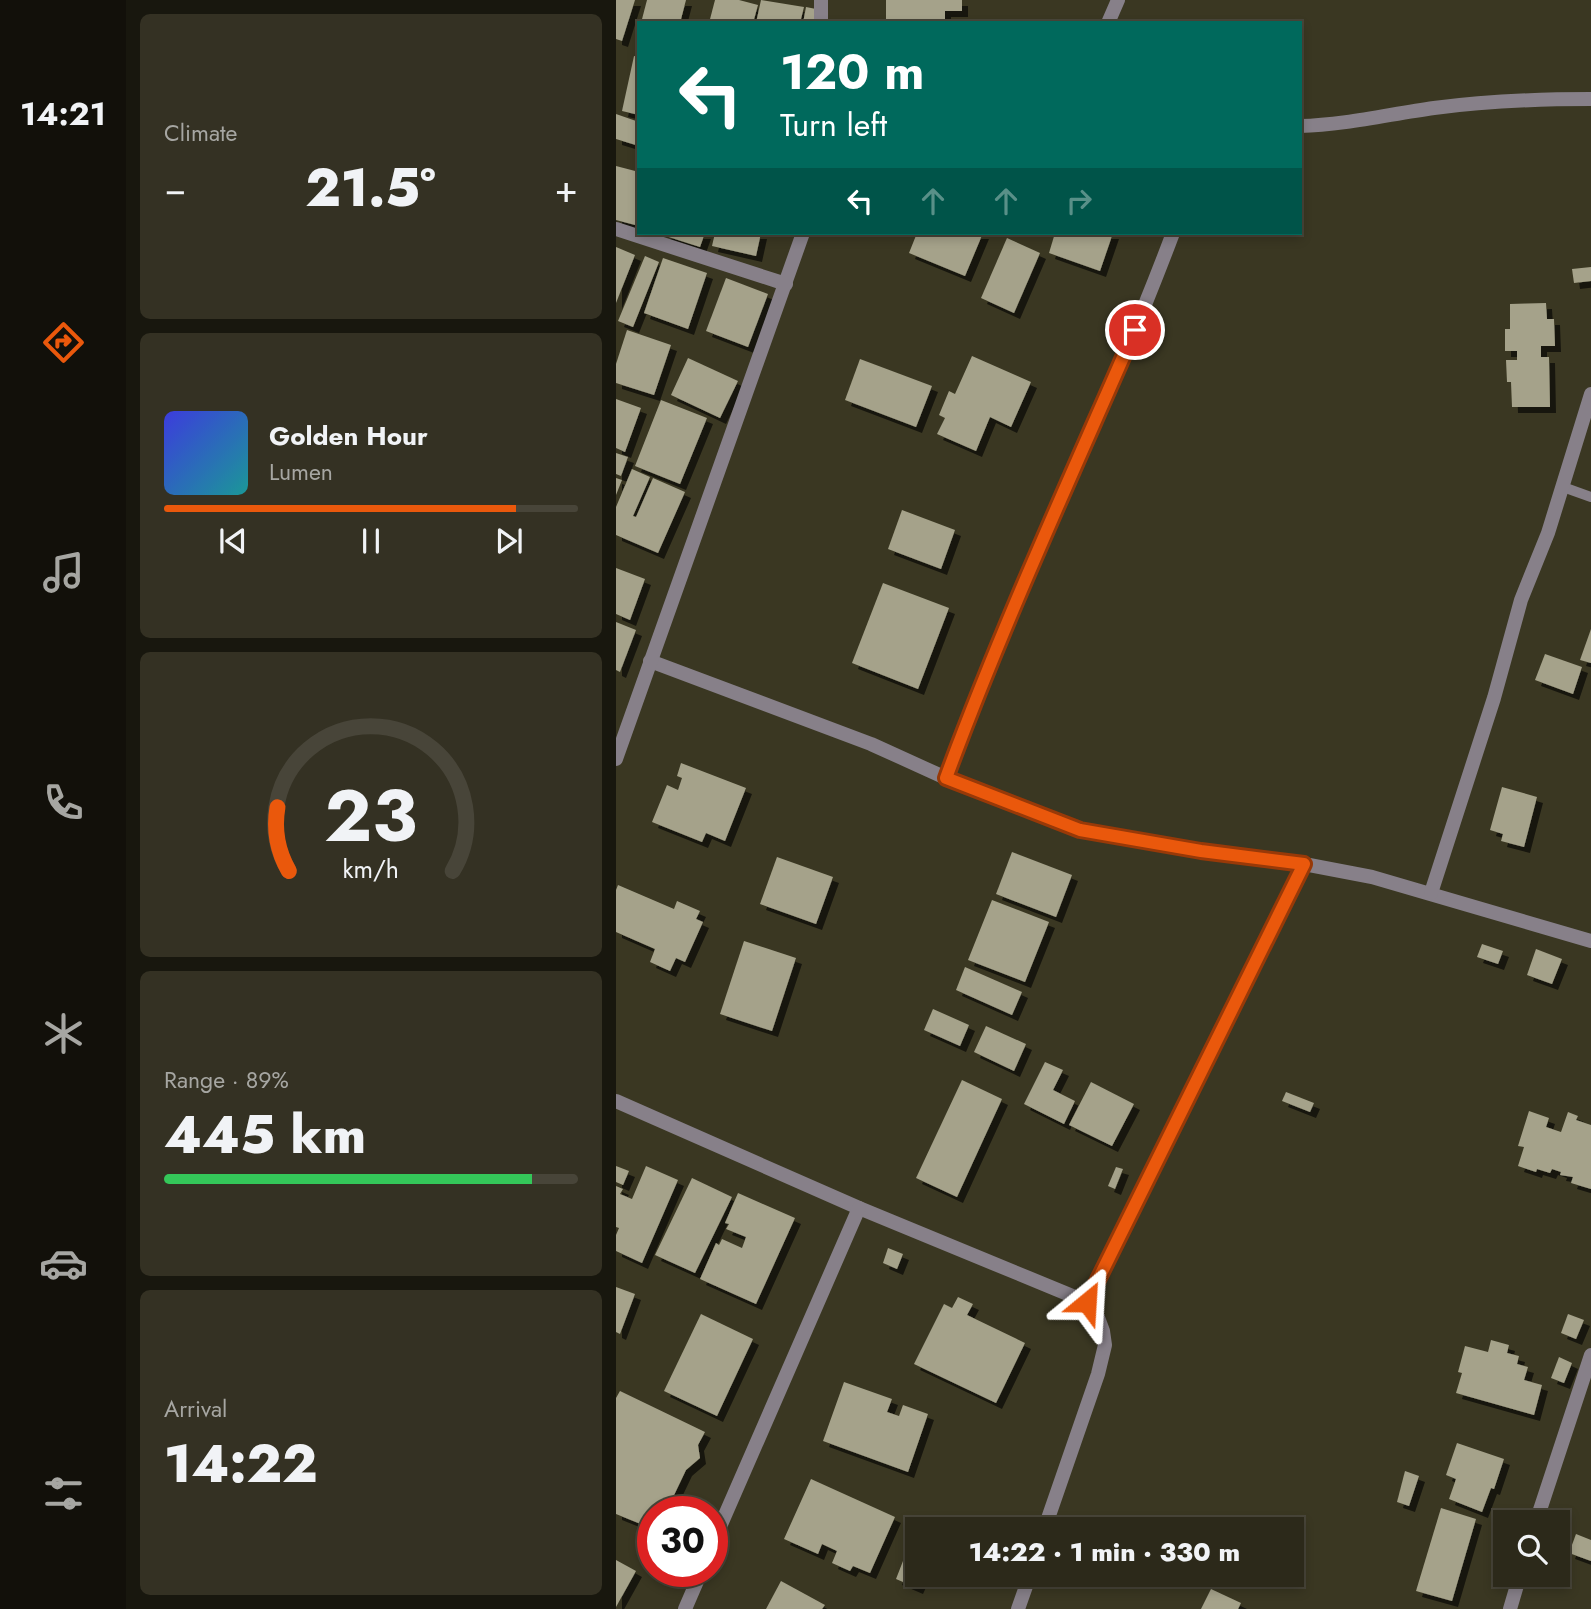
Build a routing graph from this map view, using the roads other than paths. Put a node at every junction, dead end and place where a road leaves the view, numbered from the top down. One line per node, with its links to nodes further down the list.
1 (821, 0): 3 (street)
2 (1118, 0): 4 (street)
3 (821, 21)
4 (1109, 21)
5 (1591, 99): 6 (street)
6 (1302, 127)
7 (616, 229): 10 (street)
8 (802, 235): 10 (street)
9 (1172, 235): 16 (street)
10 (786, 284): 14 (street)
11 (1591, 394): 12 (street)
12 (1563, 488): 13 (lane); 18 (street)
13 (1591, 497)
14 (650, 661): 15 (street); 16 (street)
15 (616, 759)
16 (946, 778): 17 (street)
17 (1304, 864): 18 (street); 22 (street)
18 (1431, 894): 19 (street)
19 (1591, 942)
20 (616, 1101): 21 (street)
21 (859, 1209): 22 (street); 24 (street)
22 (1087, 1302): 26 (street)
23 (1591, 1355): 25 (street)
24 (728, 1508)
25 (1540, 1510)
26 (1048, 1517)
27 (695, 1587): 30 (street)
28 (1026, 1587): 31 (street)
29 (1516, 1587): 32 (street)
30 (685, 1609)
31 (1018, 1609)
32 (1510, 1609)

